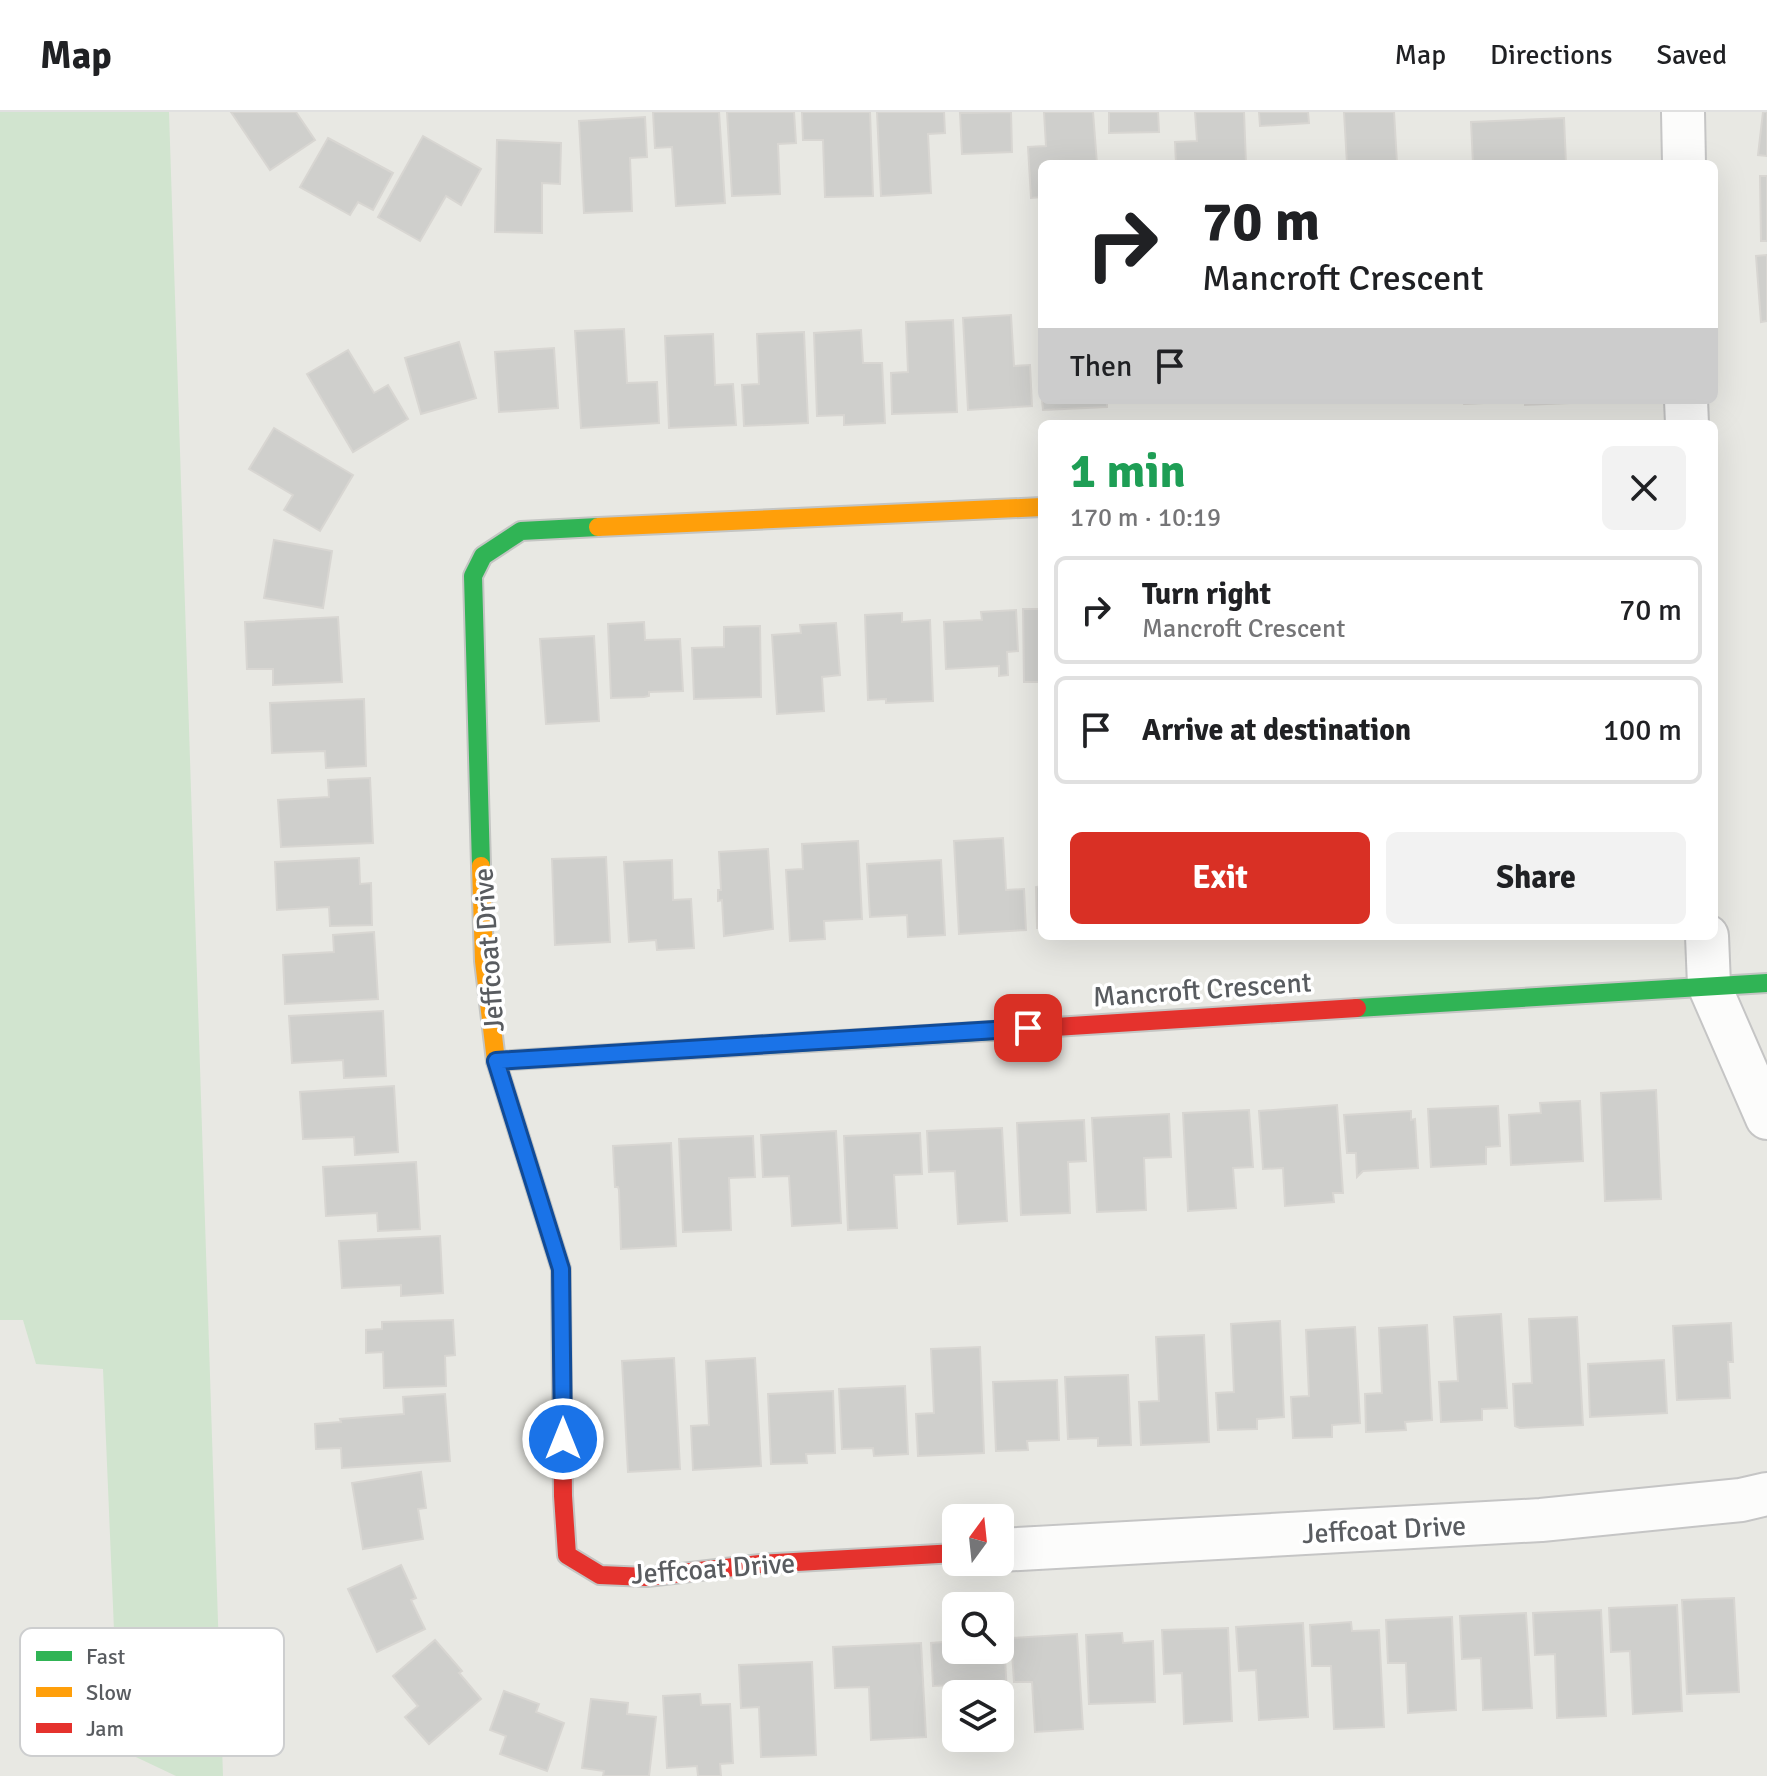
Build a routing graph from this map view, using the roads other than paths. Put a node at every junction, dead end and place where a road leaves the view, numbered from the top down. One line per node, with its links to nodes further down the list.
1 (1683, 112): 2 (street)
2 (1684, 160)
3 (1038, 507): 7 (street, Jeffcoat Drive)
4 (1707, 940): 6 (street)
5 (1767, 983): 6 (street, Mancroft Crescent)
6 (1709, 985): 7 (street, Mancroft Crescent); 8 (street)
7 (496, 1061): 11 (street, Jeffcoat Drive)
8 (1767, 1118)
9 (1767, 1494): 10 (street, Jeffcoat Drive)
10 (1014, 1549)
11 (942, 1554)

